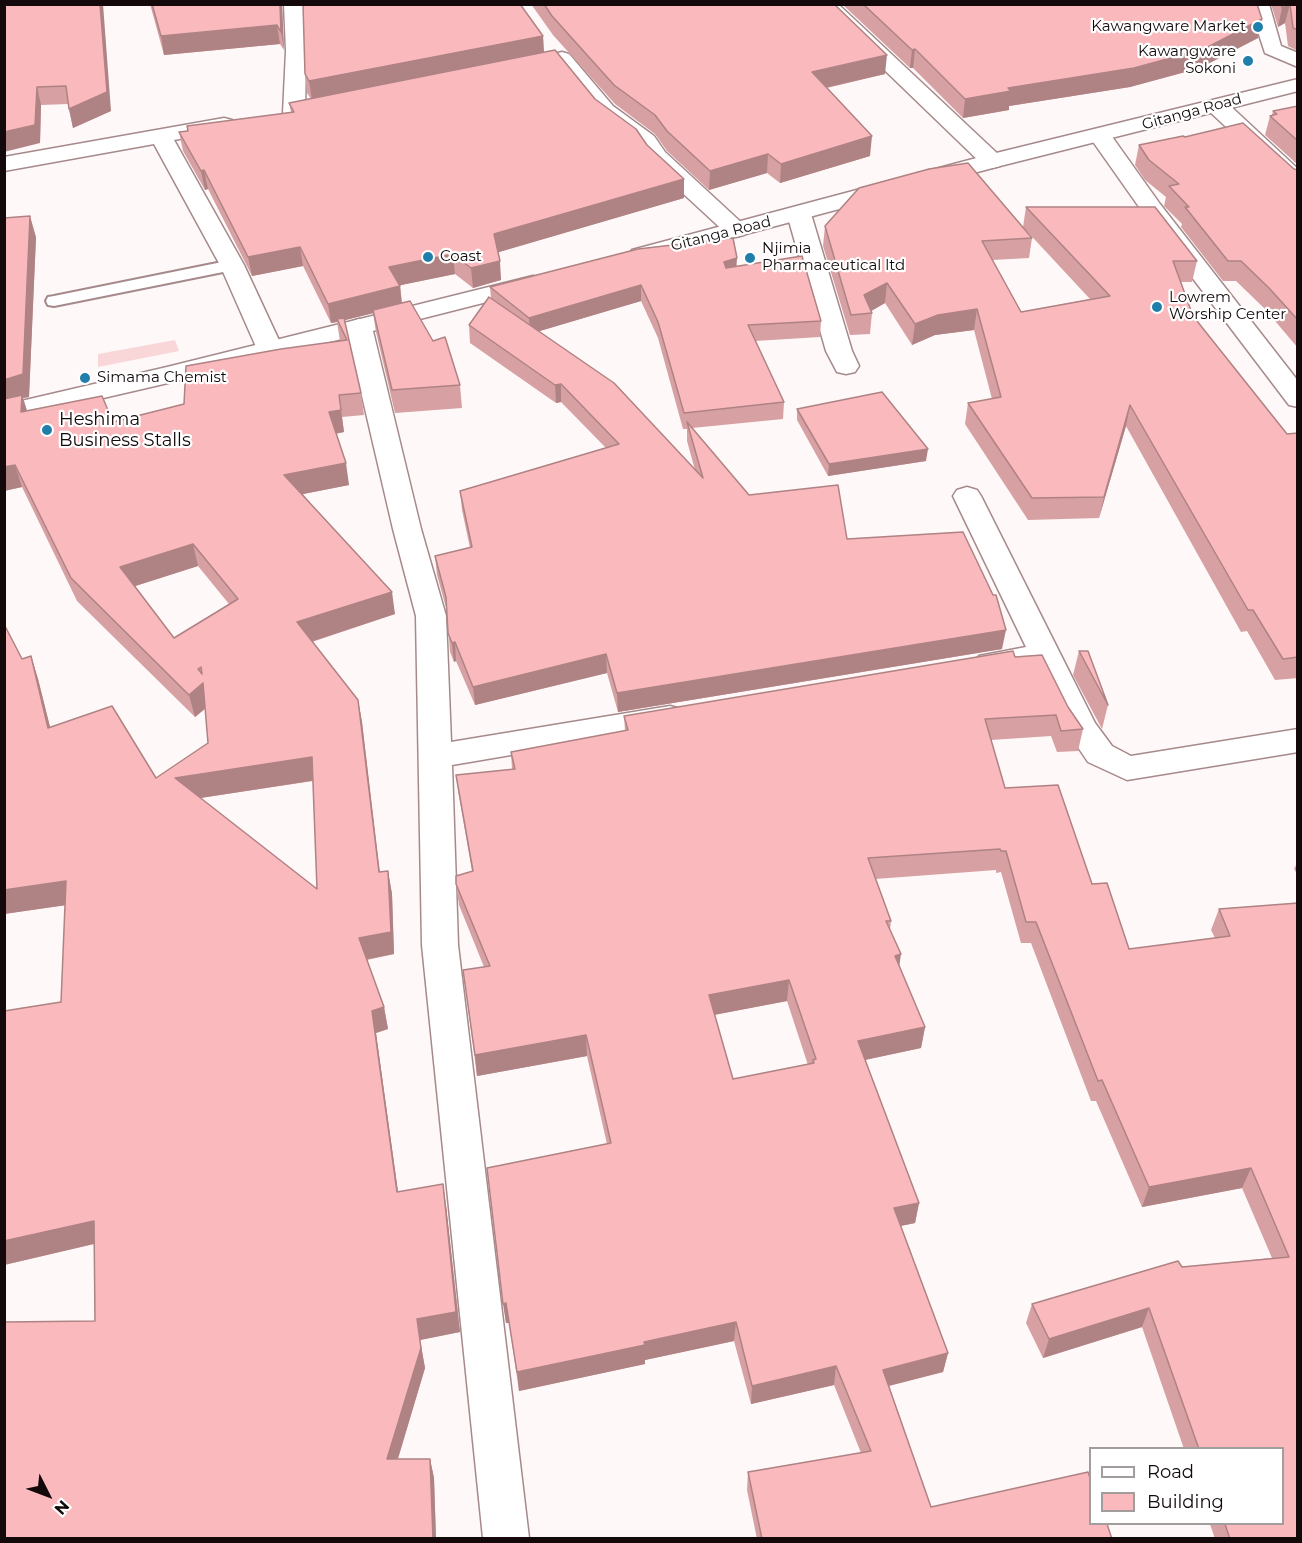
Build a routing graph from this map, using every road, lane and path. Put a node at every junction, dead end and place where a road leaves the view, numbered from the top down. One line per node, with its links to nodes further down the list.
1 (294, 4): 11 (street)
2 (826, 4): 16 (street)
3 (1259, 4): 6 (street)
4 (544, 40): 5 (street)
5 (562, 58): 7 (street); 20 (street)
6 (1298, 61)
7 (496, 73)
8 (1298, 85): 9 (street, Gitanga Road)
9 (1217, 106): 15 (street, Gitanga Road); 18 (street)
10 (317, 108): 11 (street)
11 (294, 113): 12 (street)
12 (272, 117)
13 (250, 121): 14 (street)
14 (161, 136): 17 (street); 22 (street)
15 (1100, 136): 16 (street, Gitanga Road); 28 (street)
16 (992, 161): 19 (street, Gitanga Road)
17 (4, 164)
18 (1298, 182)
19 (799, 214): 20 (street, Gitanga Road); 27 (street)
20 (736, 230): 21 (street, Gitanga Road)
21 (623, 259)
22 (232, 264): 24 (lane); 26 (street)
23 (554, 277): 25 (street)
24 (54, 301)
25 (359, 327): 26 (street); 35 (street)
26 (270, 350): 29 (street)
27 (846, 366)
28 (1298, 399)
29 (4, 413)
30 (967, 496): 31 (street)
31 (1045, 654): 32 (street); 34 (street)
32 (963, 668)
33 (693, 713): 35 (street)
34 (1298, 740)
35 (435, 756): 36 (street)
36 (506, 1539)

